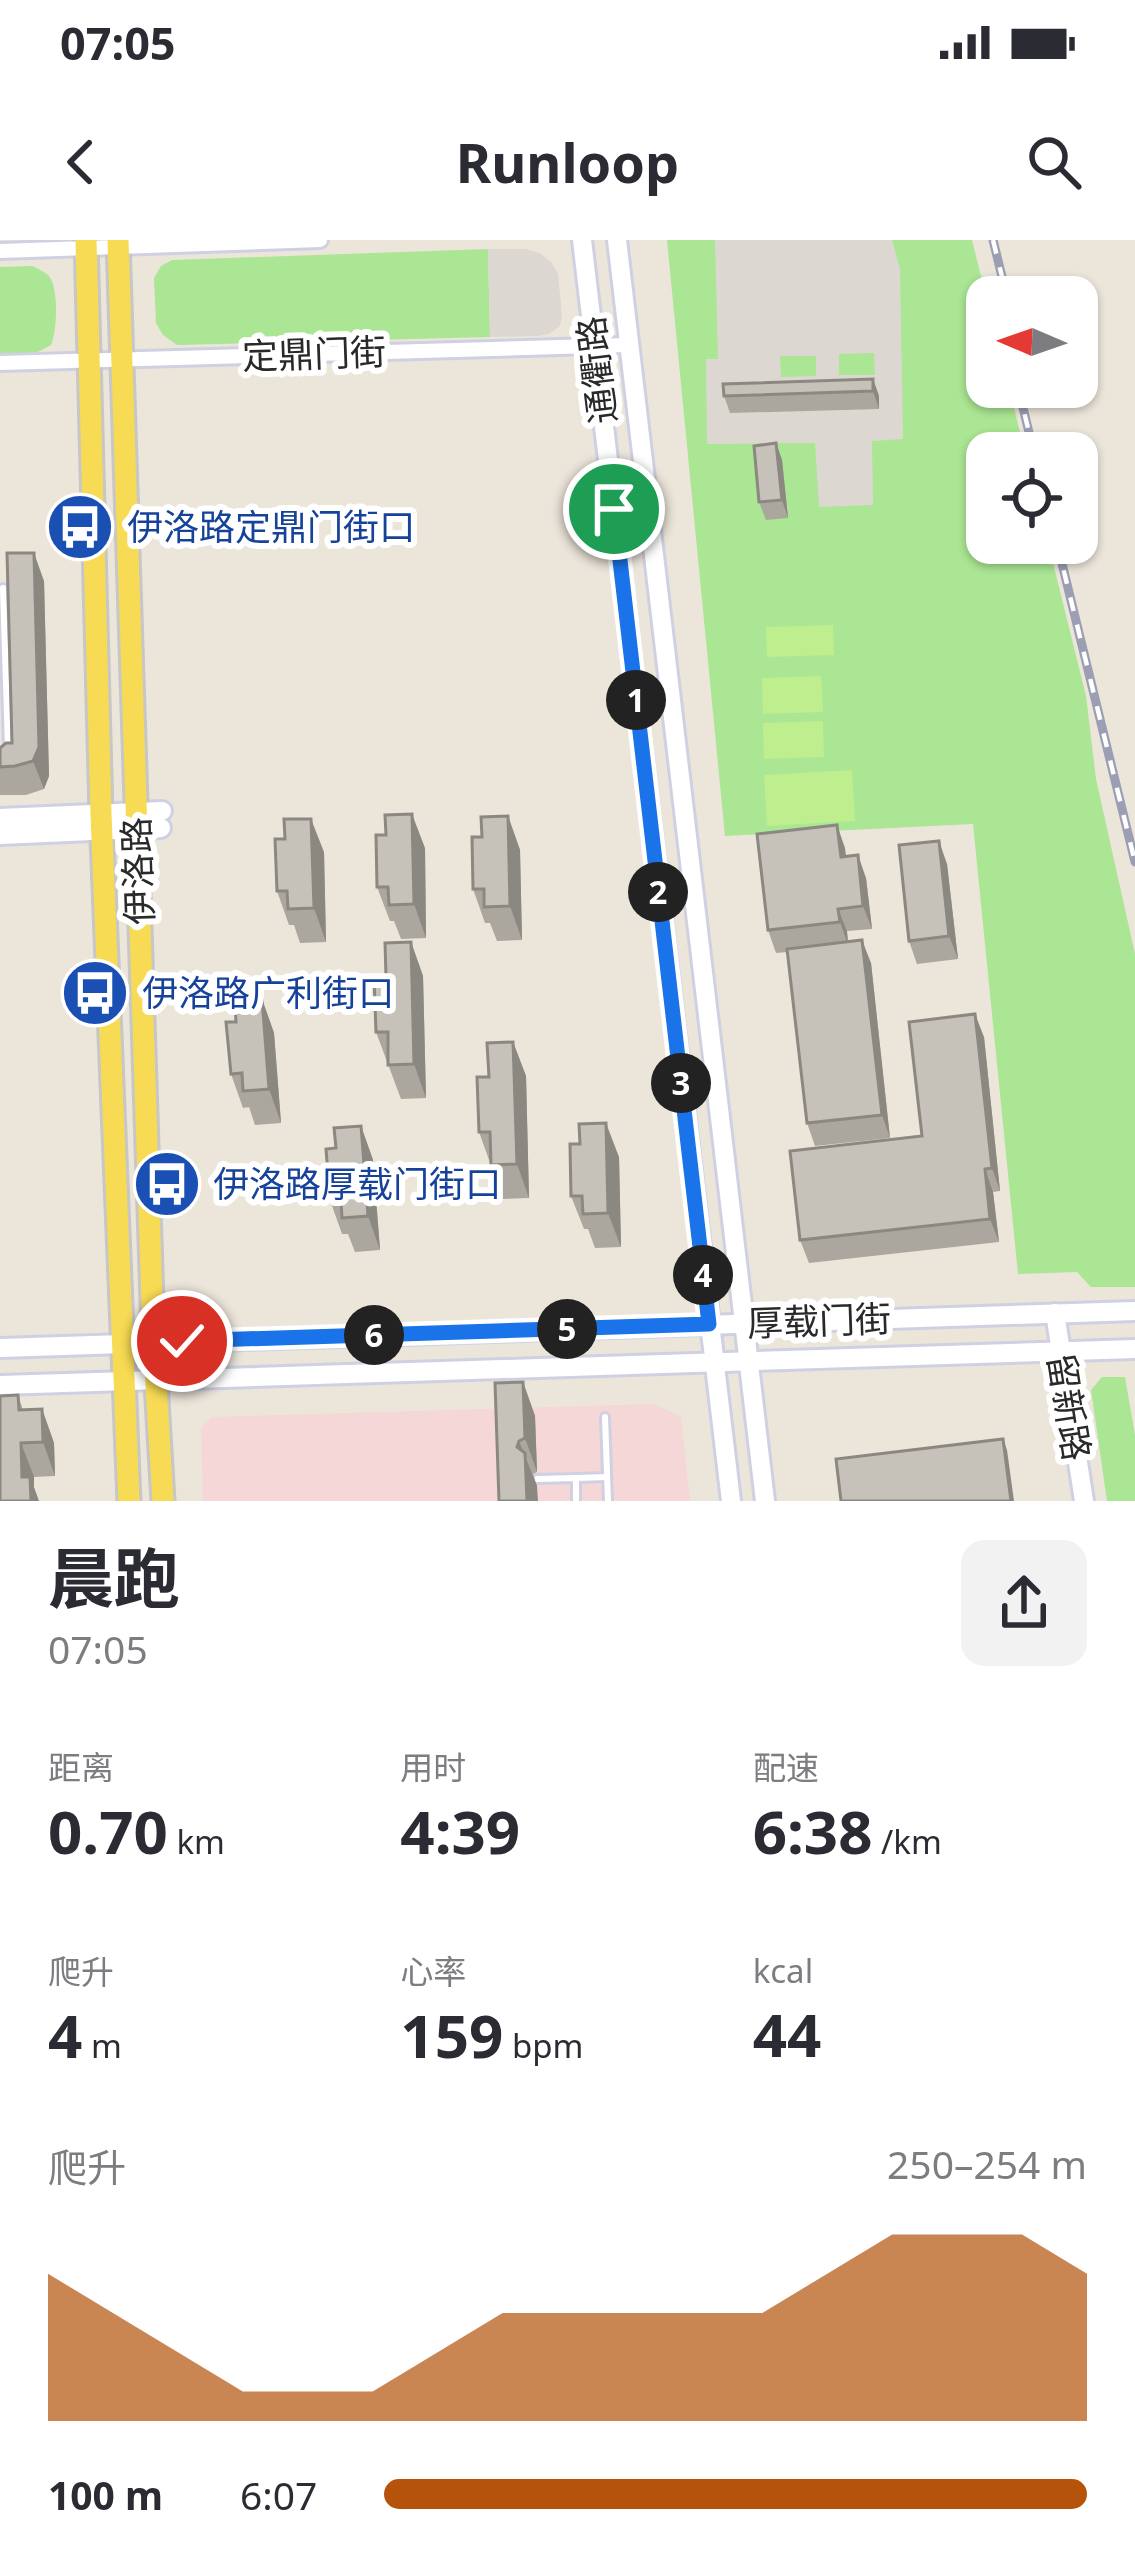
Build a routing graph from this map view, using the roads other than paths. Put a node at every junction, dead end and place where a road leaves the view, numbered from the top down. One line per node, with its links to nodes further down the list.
1 (320, 240): 4 (street)
2 (582, 240): 8 (street, 通衢路)
3 (617, 240): 7 (street, 通衢路)
4 (118, 243): 5 (street); 9 (main road, 伊洛路)
5 (86, 244): 6 (street); 10 (main road, 伊洛路)
6 (0, 251)
7 (628, 345): 8 (street, 定鼎门街); 22 (street, 通衢路)
8 (594, 346): 9 (street, 定鼎门街); 23 (street, 通衢路)
9 (122, 360): 10 (street, 定鼎门街); 17 (main road, 伊洛路)
10 (90, 361): 11 (street, 定鼎门街); 18 (main road, 伊洛路)
11 (0, 363)
12 (3, 588): 13 (lane)
13 (3, 672): 14 (lane)
14 (8, 750)
15 (0, 818): 18 (street)
16 (162, 819): 17 (street)
17 (136, 820): 18 (street); 24 (main road, 伊洛路)
18 (102, 822): 19 (street); 25 (main road, 伊洛路)
19 (0, 835)
20 (1135, 1311): 21 (street, 厚载门街)
21 (1054, 1313): 22 (street, 厚载门街); 28 (street, 留新路)
22 (744, 1322): 23 (street, 厚载门街); 29 (street, 通衢路)
23 (709, 1324): 24 (street, 厚载门街); 30 (street, 通衢路)
24 (154, 1343): 25 (street, 厚载门街); 31 (main road, 伊洛路)
25 (124, 1344): 26 (street, 厚载门街); 32 (main road, 伊洛路)
26 (0, 1348)
27 (1135, 1349): 28 (street, 厚载门街)
28 (1061, 1351): 29 (street, 厚载门街); 44 (street, 留新路)
29 (749, 1359): 30 (street, 厚载门街); 43 (street, 通衢路)
30 (714, 1360): 31 (street, 厚载门街); 42 (street, 通衢路)
31 (156, 1379): 32 (street, 厚载门街); 39 (main road, 伊洛路)
32 (124, 1380): 33 (street, 厚载门街); 38 (main road, 伊洛路)
33 (0, 1384)
34 (605, 1417): 35 (lane)
35 (608, 1477): 36 (lane); 41 (lane)
36 (576, 1478): 37 (lane); 40 (lane)
37 (537, 1479)
38 (129, 1501)
39 (163, 1501)
40 (576, 1501)
41 (608, 1501)
42 (730, 1501)
43 (767, 1501)
44 (1084, 1501)

